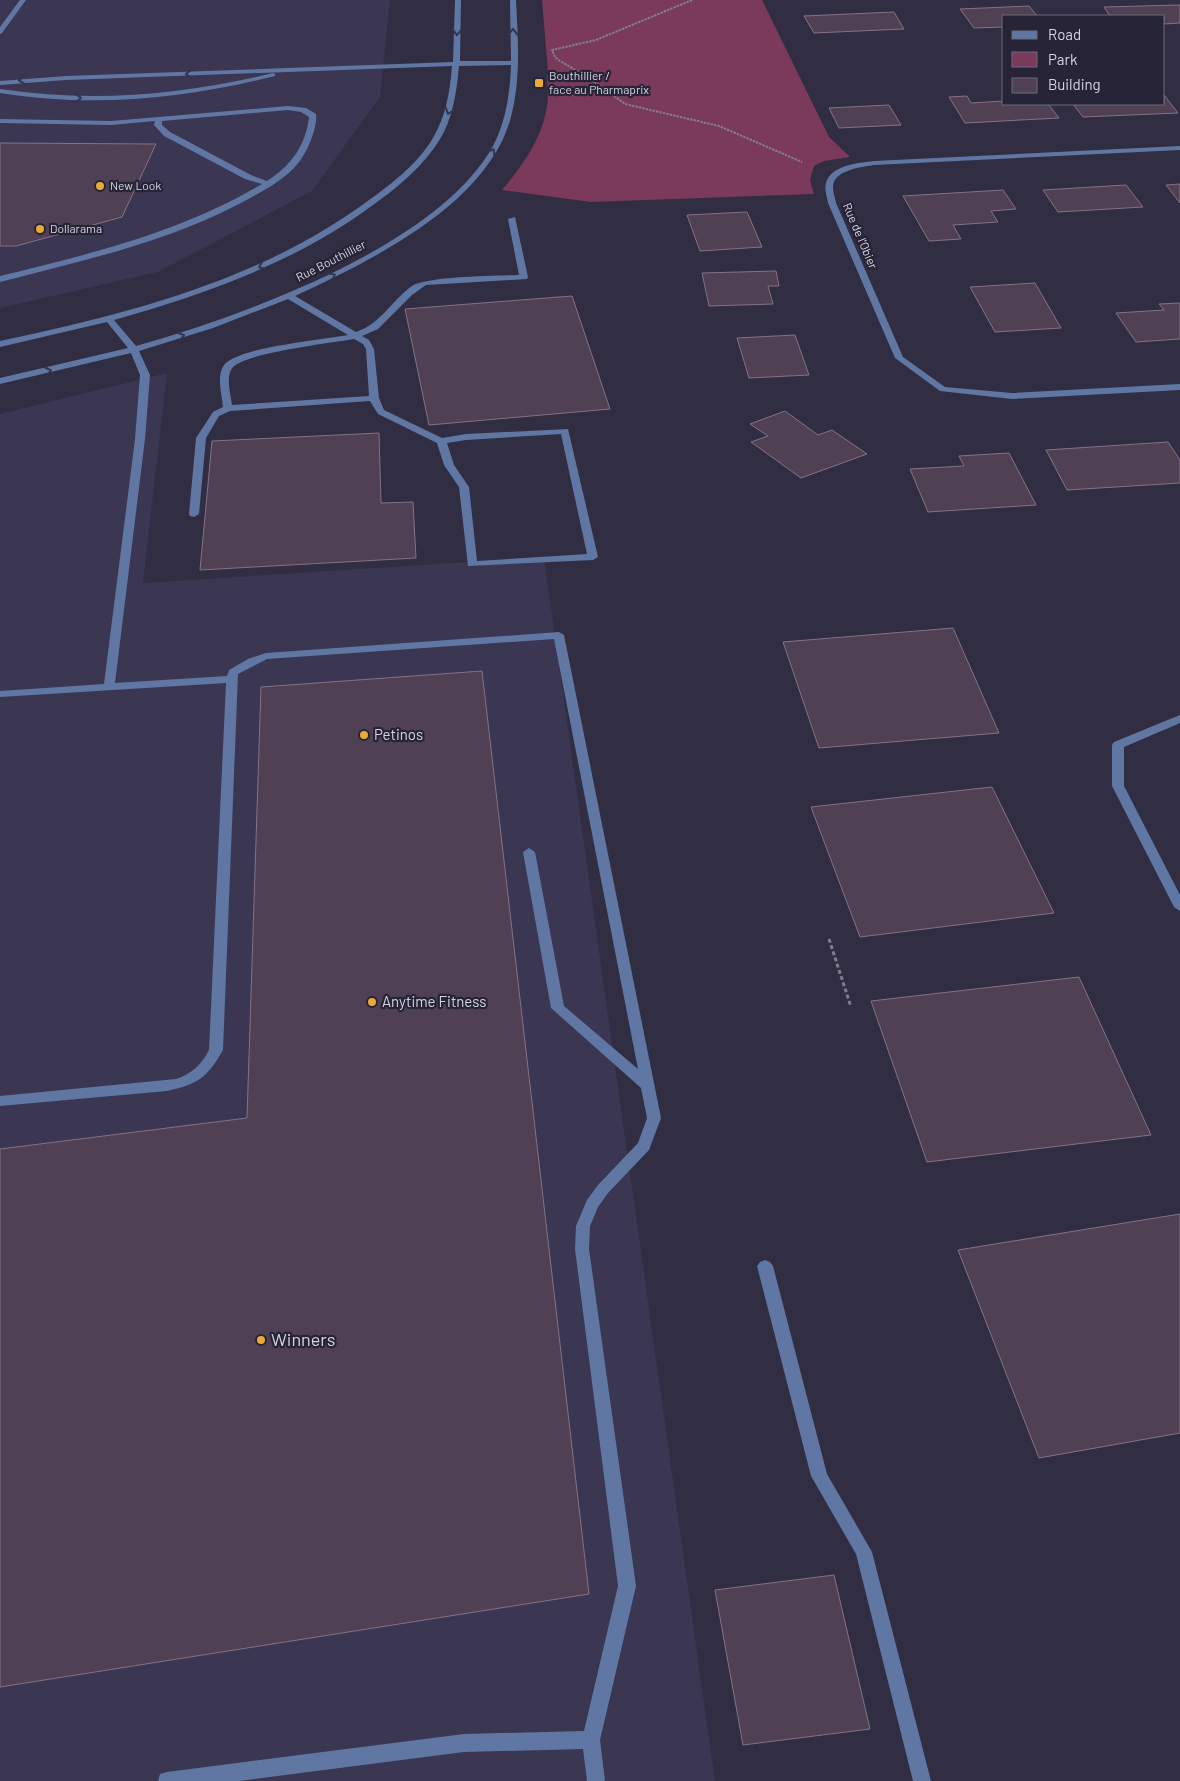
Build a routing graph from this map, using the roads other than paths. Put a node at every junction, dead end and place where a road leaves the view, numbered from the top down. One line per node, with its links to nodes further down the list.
1 (23, 0): 4 (street)
2 (458, 0): 5 (street, Rue Bouthillier, one-way to 5)
3 (513, 0): 6 (street, Rue Bouthillier, one-way to 3)
4 (0, 32)
5 (456, 63): 6 (street); 7 (street); 17 (street, Rue Bouthillier, one-way to 17)
6 (513, 63): 16 (street, Rue Bouthillier, one-way to 6)
7 (292, 69): 8 (street, one-way to 8); 9 (street, one-way to 7)
8 (0, 83)
9 (0, 91)
10 (159, 119): 11 (street); 13 (street); 13 (street)
11 (0, 121)
12 (1180, 148): 22 (street, Rue de l'Obier)
13 (268, 184): 15 (street)
14 (512, 219): 18 (street)
15 (0, 279)
16 (289, 296): 18 (street); 20 (street, Rue Bouthillier, one-way to 16)
17 (109, 319): 19 (street, Rue Bouthillier); 20 (street)
18 (357, 335): 23 (street); 24 (street)
19 (0, 344)
20 (134, 350): 21 (street, Rue Bouthillier, one-way to 20); 28 (street)
21 (0, 381)
22 (1180, 387)
23 (374, 398): 24 (street); 25 (street)
24 (228, 408): 26 (street)
25 (441, 441): 25 (street)
26 (194, 514)
27 (232, 680): 28 (street); 33 (street); 34 (street)
28 (109, 687): 29 (street)
29 (0, 694)
30 (1180, 719): 32 (street)
31 (529, 852): 33 (street)
32 (1180, 907)
33 (648, 1086): 36 (street)
34 (0, 1101)
35 (765, 1266): 39 (street)
36 (591, 1740): 37 (street); 38 (street)
37 (167, 1781)
38 (596, 1781)
39 (922, 1781)

